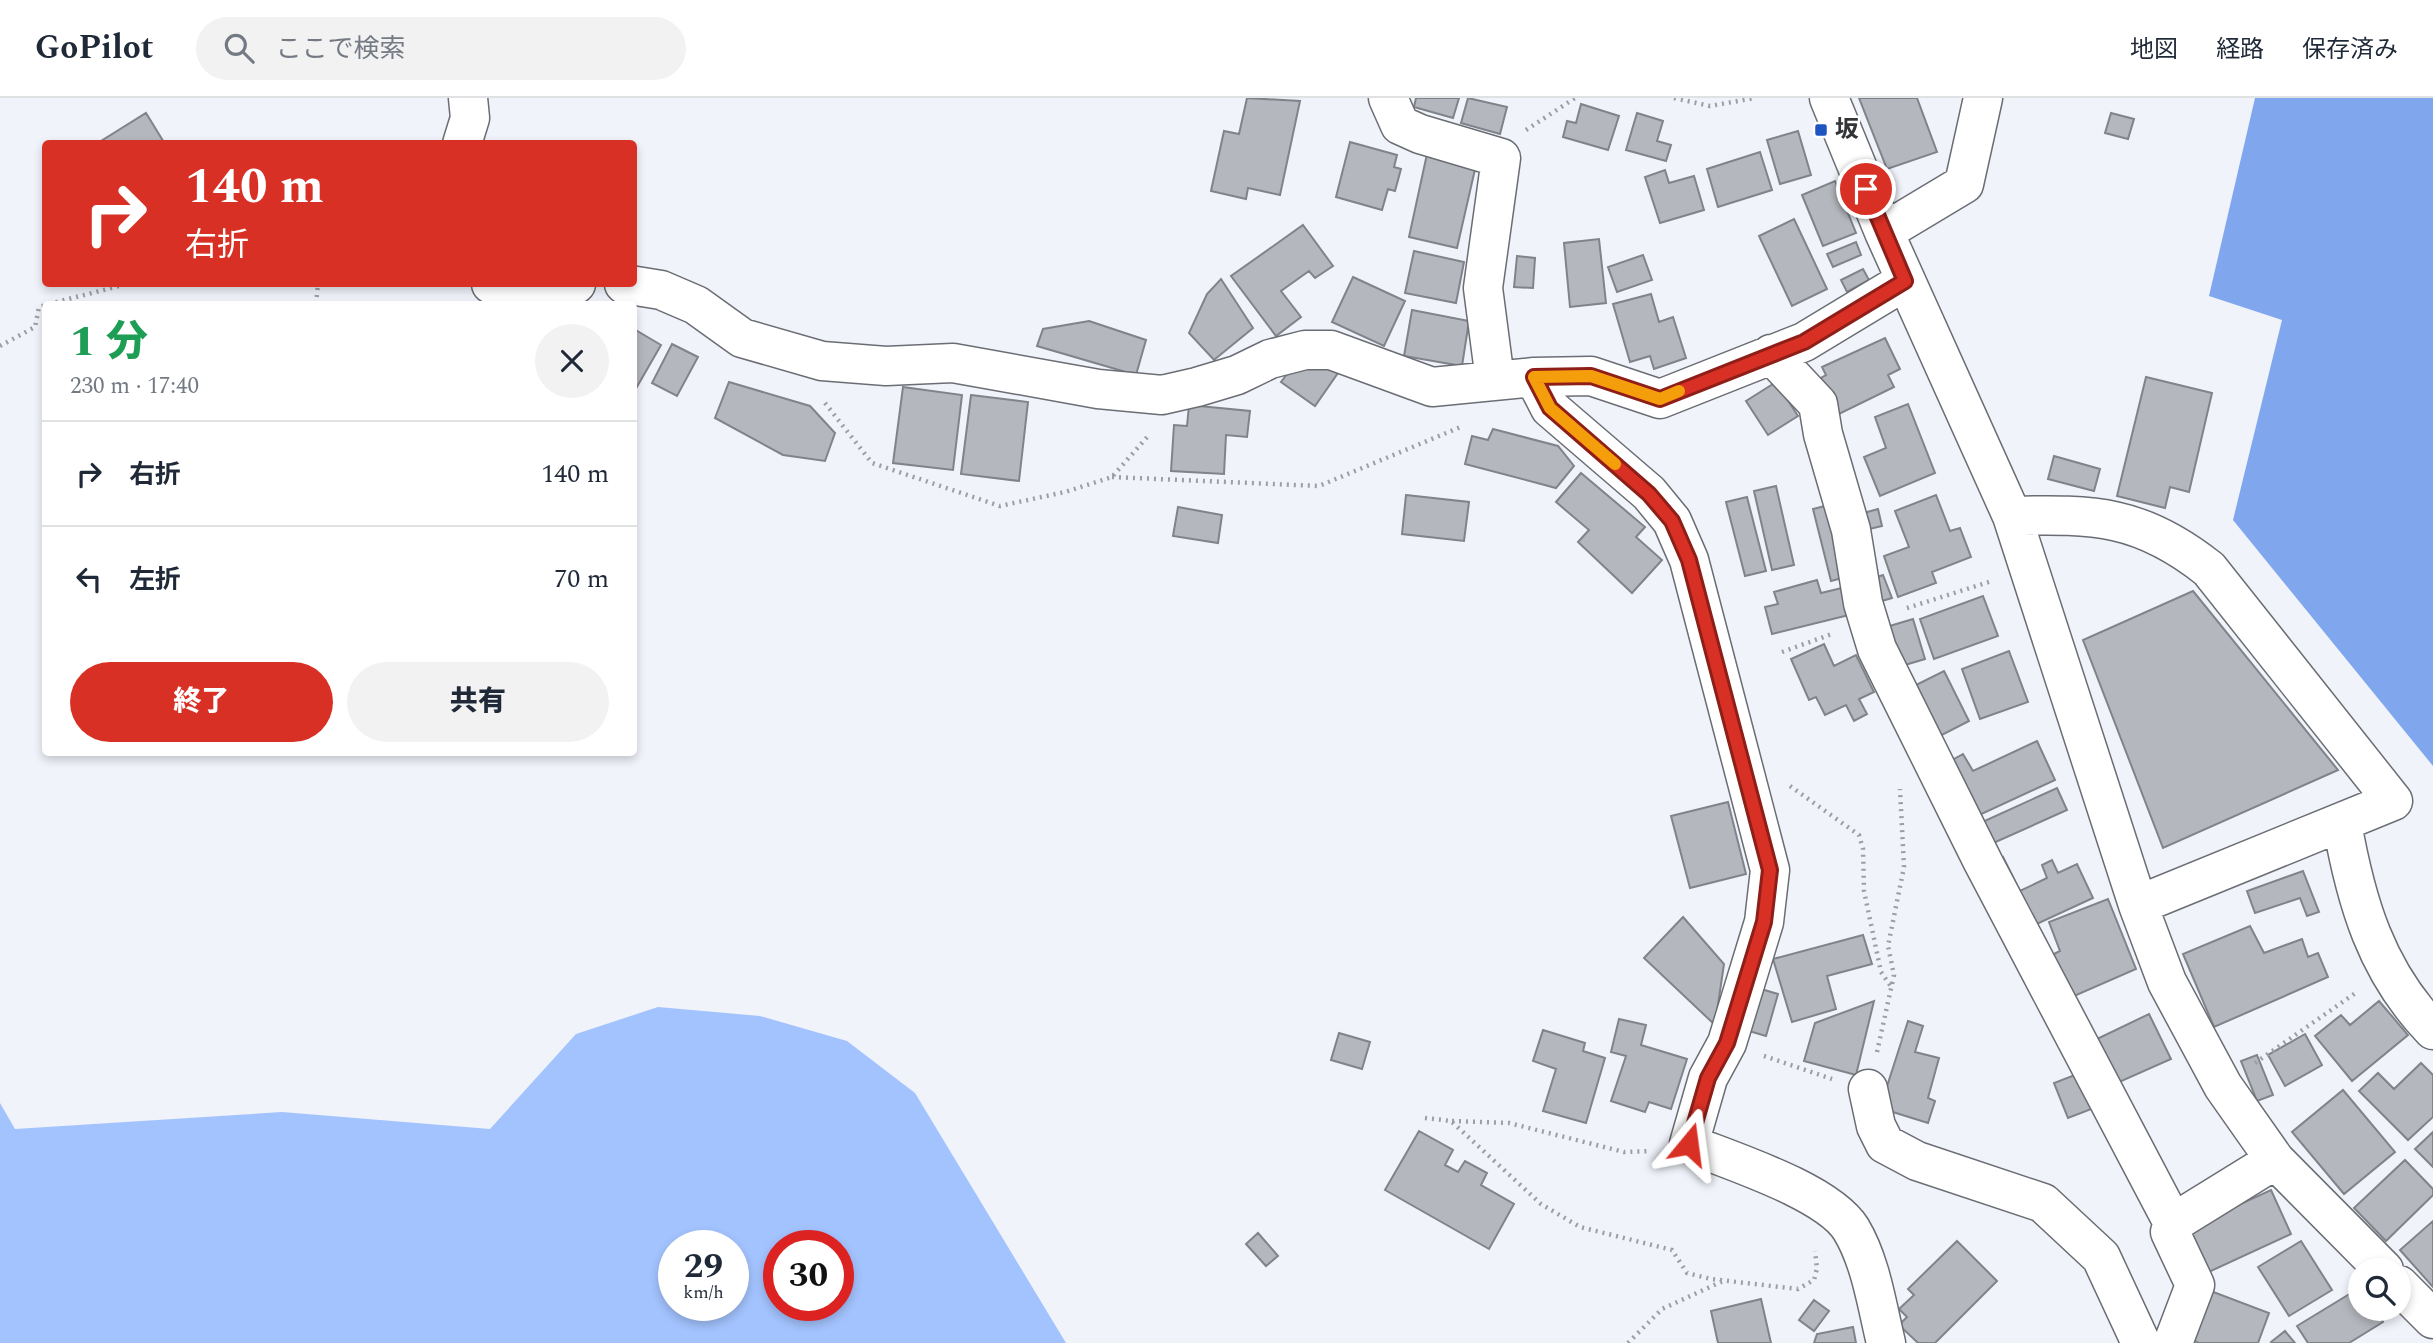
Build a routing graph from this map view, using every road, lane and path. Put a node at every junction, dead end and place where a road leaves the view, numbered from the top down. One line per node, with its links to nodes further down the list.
1 (468, 98): 8 (street)
2 (1388, 98): 9 (street)
3 (1575, 98): 9 (path)
4 (1674, 98): 5 (path)
5 (1755, 98)
6 (1829, 98): 10 (street)
7 (1983, 98): 10 (street)
8 (463, 140)
9 (1501, 158): 22 (street)
10 (1884, 232): 11 (street)
11 (1905, 281): 20 (street); 26 (street)
12 (637, 286): 19 (street)
13 (116, 287): 16 (path)
14 (500, 287): 15 (street)
15 (549, 287)
16 (62, 301)
17 (42, 306): 18 (path)
18 (0, 346)
19 (787, 352): 23 (street); 25 (path)
20 (1771, 354): 21 (street); 28 (street)
21 (1534, 377): 22 (street); 37 (street)
22 (1495, 380): 23 (street)
23 (1161, 395): 25 (path)
24 (1475, 421): 25 (path)
25 (1112, 477)
26 (2012, 516): 27 (street); 32 (street)
27 (2029, 569): 28 (path); 33 (street)
28 (1868, 621): 29 (path); 45 (street)
29 (1782, 652)
30 (1900, 777): 35 (path)
31 (1788, 784): 35 (path)
32 (2342, 823): 33 (street); 34 (street)
33 (2138, 905): 38 (street)
34 (2387, 971): 36 (street); 38 (path)
35 (1892, 988): 39 (path)
36 (2433, 1030)
37 (1727, 1043): 39 (path); 42 (street)
38 (2223, 1086): 43 (street)
39 (1868, 1089): 52 (street)
40 (1425, 1118): 41 (path)
41 (1451, 1121): 42 (path); 47 (path)
42 (1689, 1144): 44 (street)
43 (2275, 1160): 45 (street); 46 (street)
44 (1807, 1195): 47 (path); 51 (street)
45 (2173, 1223): 53 (street)
46 (2372, 1258)
47 (1724, 1280): 50 (path)
48 (2411, 1297): 49 (street)
49 (2433, 1319)
50 (1628, 1343)
51 (1886, 1343)
52 (2141, 1343)
53 (2173, 1343)

